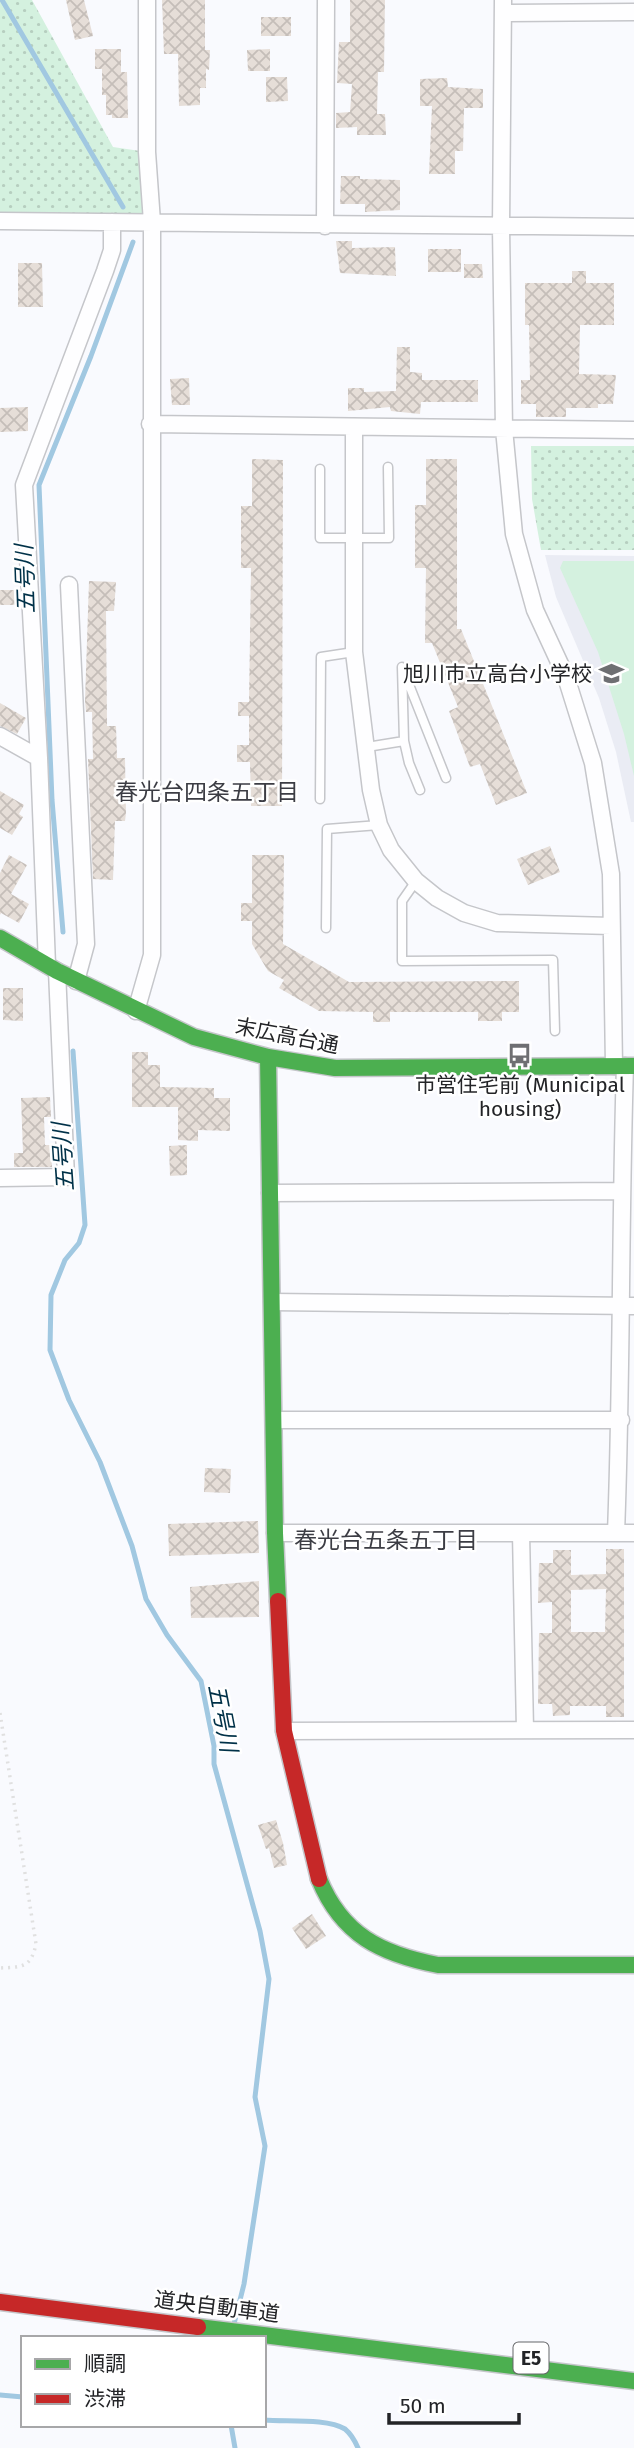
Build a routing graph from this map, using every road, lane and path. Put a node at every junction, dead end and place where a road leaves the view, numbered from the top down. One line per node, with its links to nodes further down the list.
1 (147, 0): 8 (street)
2 (326, 0): 9 (street)
3 (503, 6): 4 (street); 10 (street)
4 (563, 6): 5 (street)
5 (634, 12)
6 (0, 221): 7 (street)
7 (112, 222): 8 (street); 24 (street)
8 (152, 222): 9 (street); 12 (street)
9 (325, 226): 10 (street)
10 (500, 227): 11 (street); 14 (street)
11 (634, 227)
12 (150, 424): 13 (street); 35 (street)
13 (354, 427): 14 (street); 18 (street)
14 (505, 429): 15 (street); 30 (street)
15 (634, 430)
16 (388, 467): 18 (lane)
17 (320, 469): 18 (lane)
18 (354, 538): 20 (street)
19 (69, 586): 34 (street)
20 (354, 652): 23 (street); 27 (lane)
21 (0, 736): 24 (street)
22 (404, 741): 23 (lane); 25 (lane); 26 (lane)
23 (366, 747): 28 (street)
24 (39, 758): 33 (street)
25 (446, 778)
26 (420, 790)
27 (320, 799)
28 (379, 825): 29 (street); 31 (lane)
29 (416, 881): 30 (street); 36 (lane)
30 (611, 926): 38 (street)
31 (326, 928)
32 (0, 938): 33 (main road, 末広高台通)
33 (52, 968): 34 (main road, 末広高台通); 39 (street)
34 (76, 981): 35 (main road, 末広高台通)
35 (136, 1011): 37 (main road, 末広高台通)
36 (555, 1031)
37 (268, 1057): 38 (main road, 末広高台通); 41 (main road)
38 (625, 1066): 40 (street)
39 (0, 1178)
40 (621, 1191): 41 (street); 43 (street)
41 (270, 1193): 42 (main road)
42 (272, 1302): 43 (street); 44 (main road)
43 (627, 1306): 45 (street)
44 (274, 1420): 45 (street); 46 (main road)
45 (621, 1420): 48 (street)
46 (275, 1533): 47 (street); 53 (main road)
47 (521, 1533): 48 (street); 51 (street)
48 (617, 1533): 49 (street)
49 (634, 1533)
50 (0, 1713): 55 (path)
51 (525, 1730): 52 (street); 53 (street)
52 (634, 1730)
53 (284, 1731): 54 (main road)
54 (634, 1965)
55 (0, 1968)
56 (0, 2302): 57 (main road, 道央自動車道 / E5)
57 (428, 2354): 58 (main road, 道央自動車道 / E5); 59 (main road, 道央自動車道 / E5)
58 (607, 2361)
59 (634, 2381)

